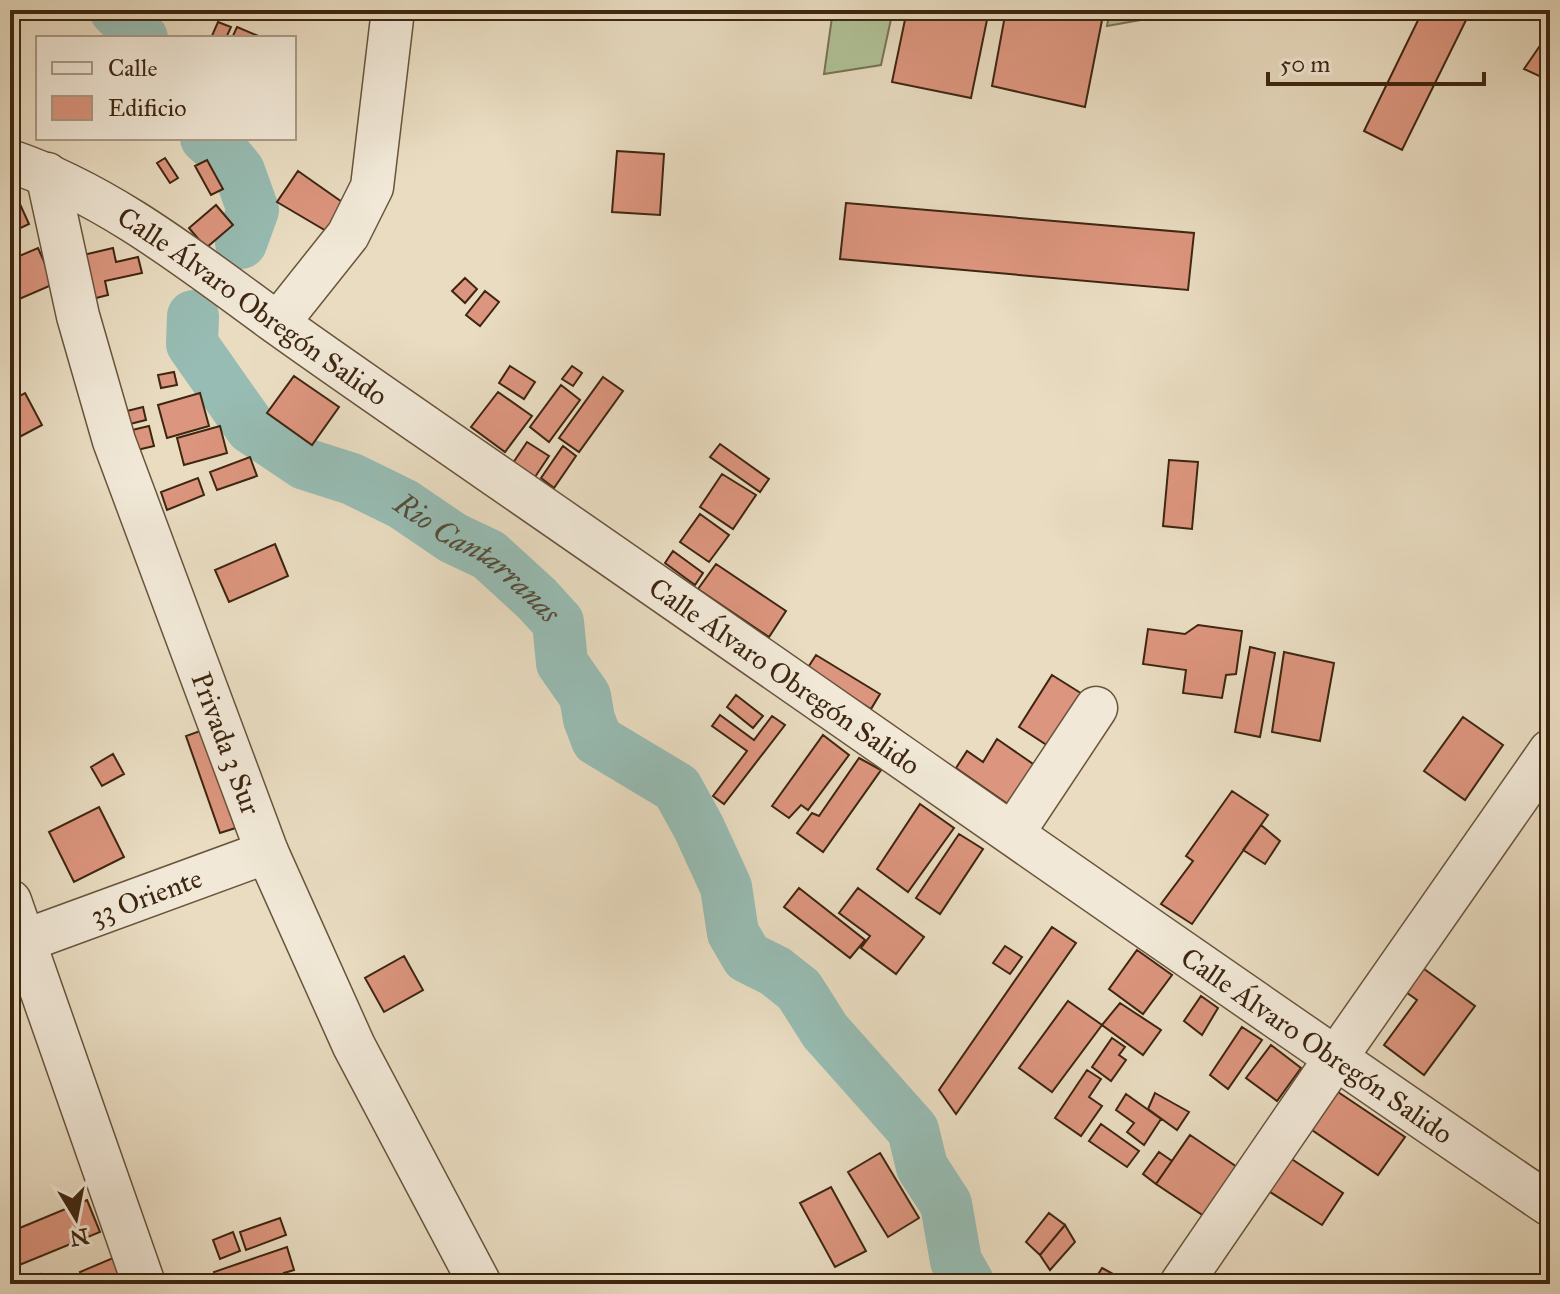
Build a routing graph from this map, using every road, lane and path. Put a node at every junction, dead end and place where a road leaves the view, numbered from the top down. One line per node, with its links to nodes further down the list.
1 (393, 10): 3 (street)
2 (28, 168): 3 (street, Calle Álvaro Obregón Salido); 7 (street, Privada 3 Sur)
3 (278, 323): 6 (street, Calle Álvaro Obregón Salido)
4 (1096, 708): 6 (street)
5 (1550, 751): 10 (street)
6 (1013, 833): 10 (street, Calle Álvaro Obregón Salido)
7 (267, 852): 9 (street, 33 Oriente); 13 (street, Privada 3 Sur)
8 (10, 901): 9 (street)
9 (24, 941): 12 (street)
10 (1335, 1059): 11 (street, Calle Álvaro Obregón Salido); 14 (street)
11 (1550, 1205)
12 (144, 1284)
13 (480, 1284)
14 (1181, 1284)

